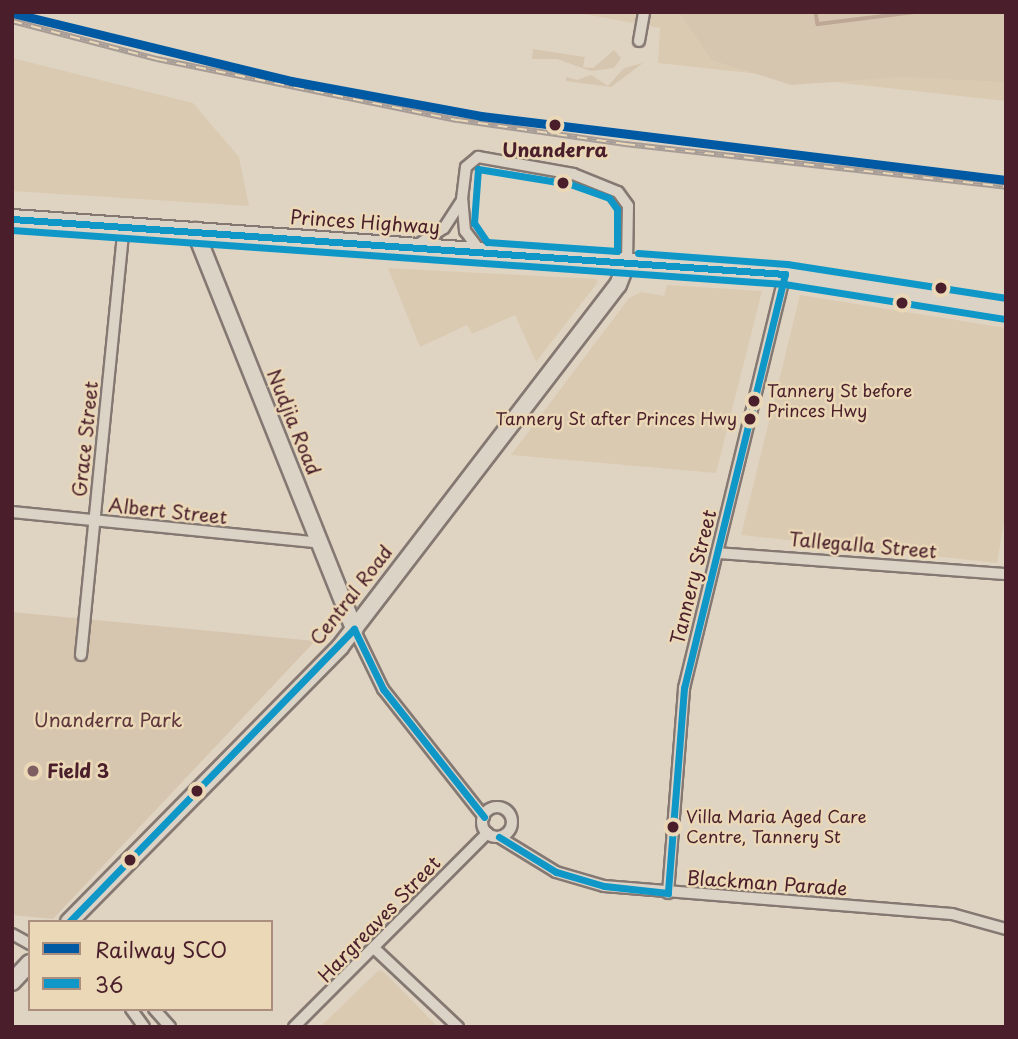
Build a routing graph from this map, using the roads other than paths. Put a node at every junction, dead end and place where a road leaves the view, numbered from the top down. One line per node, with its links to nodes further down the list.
1 (644, 12): 2 (street)
2 (639, 41)
3 (462, 199): 7 (street); 8 (street); 9 (street)
4 (12, 219): 5 (main road, Princes Highway)
5 (124, 226): 6 (main road, Princes Highway); 13 (street, Grace Street)
6 (195, 231): 7 (main road, Princes Highway); 14 (main road, Nudjia Road)
7 (414, 247): 8 (main road, Princes Highway)
8 (481, 252): 9 (main road, Princes Highway)
9 (627, 262): 10 (main road, Princes Highway); 17 (main road, Central Road)
10 (785, 274): 11 (main road, Princes Highway); 15 (street, Tannery Street)
11 (1006, 309)
12 (12, 512): 13 (street, Albert Street)
13 (94, 521): 14 (street, Albert Street); 18 (street, Grace Street)
14 (321, 543): 17 (main road, Nudjia Road)
15 (717, 553): 16 (street, Tallegalla Street); 24 (street, Tannery Street)
16 (1006, 574)
17 (354, 629): 19 (street); 25 (main road, Central Road)
18 (81, 655)
19 (488, 813): 20 (street, Blackman Parade); 21 (street)
20 (511, 829): 22 (street); 23 (street, Blackman Parade)
21 (487, 833): 22 (street, Blackman Parade); 29 (street, Hargreaves Street)
22 (499, 837): 23 (street, Blackman Parade)
23 (530, 855): 24 (street, Blackman Parade)
24 (668, 893): 26 (street, Blackman Parade)
25 (71, 920)
26 (1006, 929)
27 (12, 934): 28 (street)
28 (28, 943)
29 (375, 949): 36 (street, Hargreaves Street); 37 (street)
30 (28, 965): 31 (main road)
31 (12, 982)
32 (133, 1011): 34 (street)
33 (156, 1011): 35 (street)
34 (145, 1027)
35 (170, 1027)
36 (294, 1027)
37 (458, 1027)

